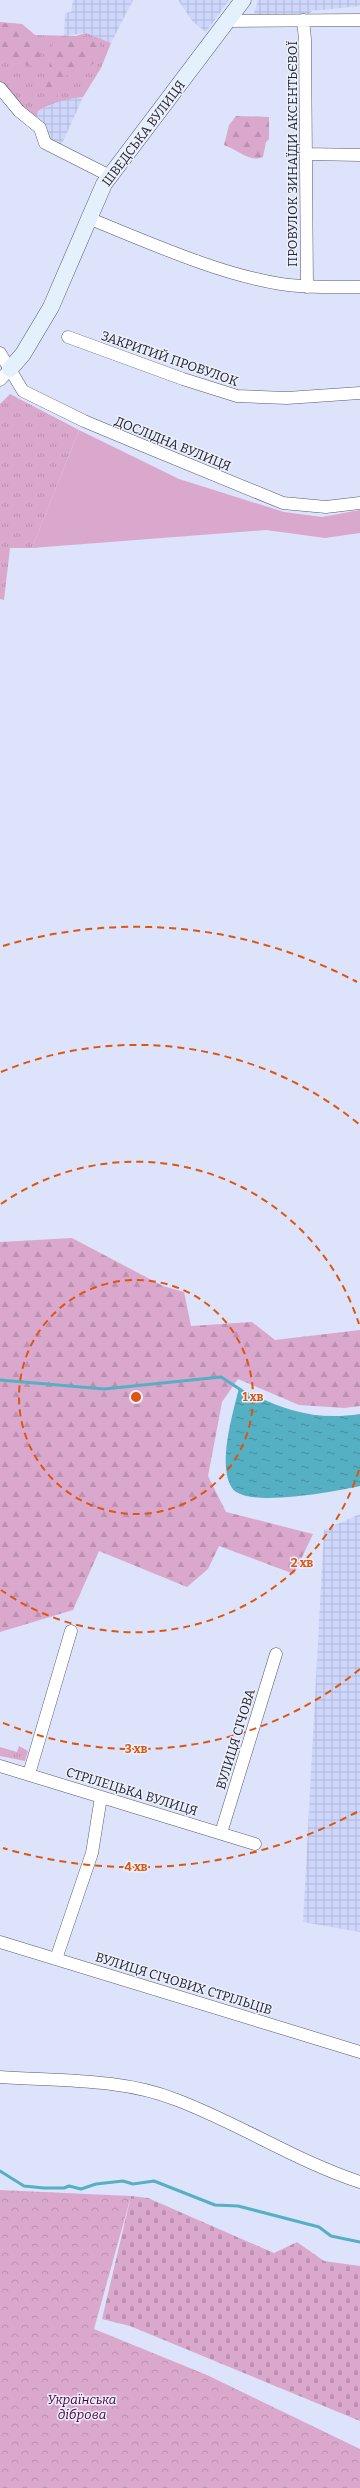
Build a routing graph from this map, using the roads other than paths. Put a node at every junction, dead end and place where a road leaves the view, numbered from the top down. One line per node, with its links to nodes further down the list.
1 (243, 0): 4 (street, ШВЕДСЬКА ВУЛИЦЯ)
2 (303, 20): 3 (street); 4 (street); 6 (street, ПРОВУЛОК ЗИНАЇДИ АКСЕНТЬЄВОЇ)
3 (360, 20)
4 (227, 21): 8 (street, ШВЕДСЬКА ВУЛИЦЯ)
5 (0, 88): 8 (street)
6 (307, 154): 7 (street); 10 (street, ПРОВУЛОК ЗИНАЇДИ АКСЕНТЬЄВОЇ)
7 (360, 155)
8 (110, 176): 9 (street, ШВЕДСЬКА ВУЛИЦЯ)
9 (88, 218): 10 (street); 14 (street, ШВЕДСЬКА ВУЛИЦЯ)
10 (307, 287): 11 (street)
11 (360, 287)
12 (68, 337): 15 (street, ЗАКРИТИЙ ПРОВУЛОК)
13 (0, 353): 14 (street, ДОСЛІДНА ВУЛИЦЯ)
14 (5, 374): 16 (street, ДОСЛІДНА ВУЛИЦЯ)
15 (360, 393)
16 (360, 503)
17 (71, 1631): 20 (street)
18 (276, 1654): 22 (street, ВУЛИЦЯ СІЧОВА)
19 (0, 1766): 20 (street, СТРІЛЕЦЬКА ВУЛИЦЯ)
20 (29, 1774): 21 (street, СТРІЛЕЦЬКА ВУЛИЦЯ)
21 (101, 1797): 22 (street, СТРІЛЕЦЬКА ВУЛИЦЯ); 25 (street)
22 (221, 1833): 23 (street, СТРІЛЕЦЬКА ВУЛИЦЯ)
23 (255, 1844)
24 (0, 1942): 25 (street, ВУЛИЦЯ СІЧОВИХ СТРІЛЬЦІВ)
25 (56, 1958): 26 (street, ВУЛИЦЯ СІЧОВИХ СТРІЛЬЦІВ)
26 (360, 2052)
27 (0, 2077): 28 (street)
28 (360, 2182)

